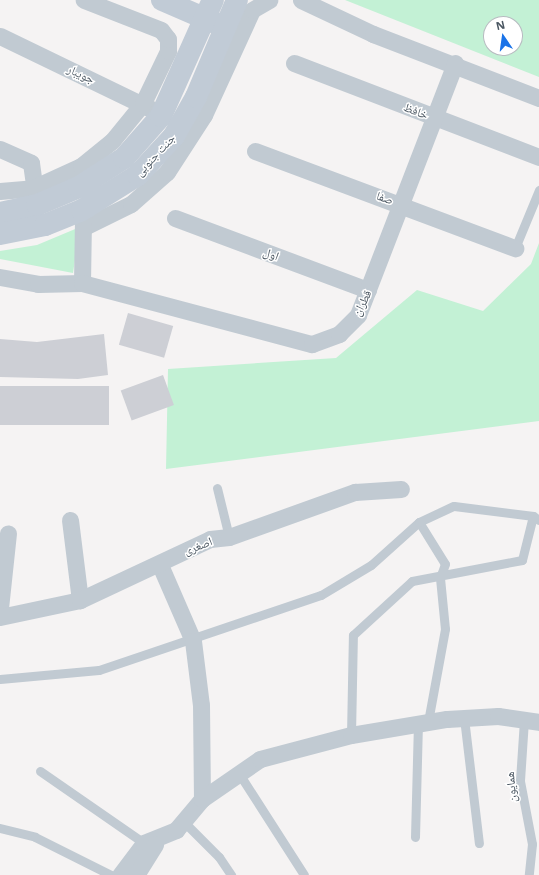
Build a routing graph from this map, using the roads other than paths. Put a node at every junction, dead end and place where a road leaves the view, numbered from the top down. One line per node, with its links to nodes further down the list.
1 (84, 0): 12 (street)
2 (162, 0): 6 (main road)
3 (237, 0): 7 (main road, جنت جنوبی)
4 (269, 0): 24 (street)
5 (301, 0): 9 (street)
6 (210, 9): 7 (main road); 13 (main road, جنت جنوبی)
7 (226, 28): 24 (main road, جنت جنوبی)
8 (0, 37): 12 (street, جویبار)
9 (455, 63): 11 (street); 14 (street, قطران)
10 (294, 64): 14 (street, خافظ)
11 (539, 98)
12 (143, 103): 13 (street, جویبار); 20 (street)
13 (161, 116): 20 (main road, جنت جنوبی)
14 (434, 118): 17 (street, خافظ); 21 (street, قطران)
15 (0, 149): 20 (street)
16 (255, 151): 21 (street, صفا)
17 (539, 157)
18 (539, 190): 26 (lane)
19 (0, 191): 20 (street)
20 (35, 197): 22 (main road, جنت جنوبی)
21 (401, 204): 26 (street, صفا); 29 (street, قطران)
22 (0, 213)
23 (175, 218): 29 (street, اول)
24 (83, 219): 25 (main road, جنت جنوبی); 28 (street)
25 (0, 234)
26 (515, 248)
27 (0, 277): 28 (street, قطران)
28 (82, 283): 29 (street, قطران)
29 (368, 290)
30 (217, 488): 36 (lane)
31 (401, 489): 36 (street, اصغری)
32 (536, 518): 34 (lane); 38 (lane)
33 (70, 520): 39 (street)
34 (419, 522): 38 (lane); 42 (lane)
35 (8, 533): 40 (street)
36 (229, 537): 37 (street, اصغری)
37 (160, 565): 39 (street, اصغری); 42 (street)
38 (440, 578): 46 (lane); 47 (lane)
39 (80, 600): 41 (street, اصغری)
40 (0, 608)
41 (0, 616)
42 (193, 641): 43 (lane); 50 (street)
43 (0, 679)
44 (464, 718): 45 (street); 46 (street); 55 (lane)
45 (532, 721): 56 (lane, همایون)
46 (423, 723): 47 (street); 53 (lane)
47 (351, 735): 49 (street)
48 (40, 771): 54 (lane)
49 (238, 772): 50 (street); 61 (lane)
50 (202, 800): 51 (street)
51 (183, 821): 54 (street); 60 (lane)
52 (0, 828): 57 (lane)
53 (415, 837)
54 (151, 840): 58 (street); 59 (street)
55 (479, 843)
56 (535, 843): 62 (lane, همایون)
57 (111, 875)
58 (120, 875)
59 (136, 875)
60 (231, 875)
61 (304, 875)
62 (529, 875)

